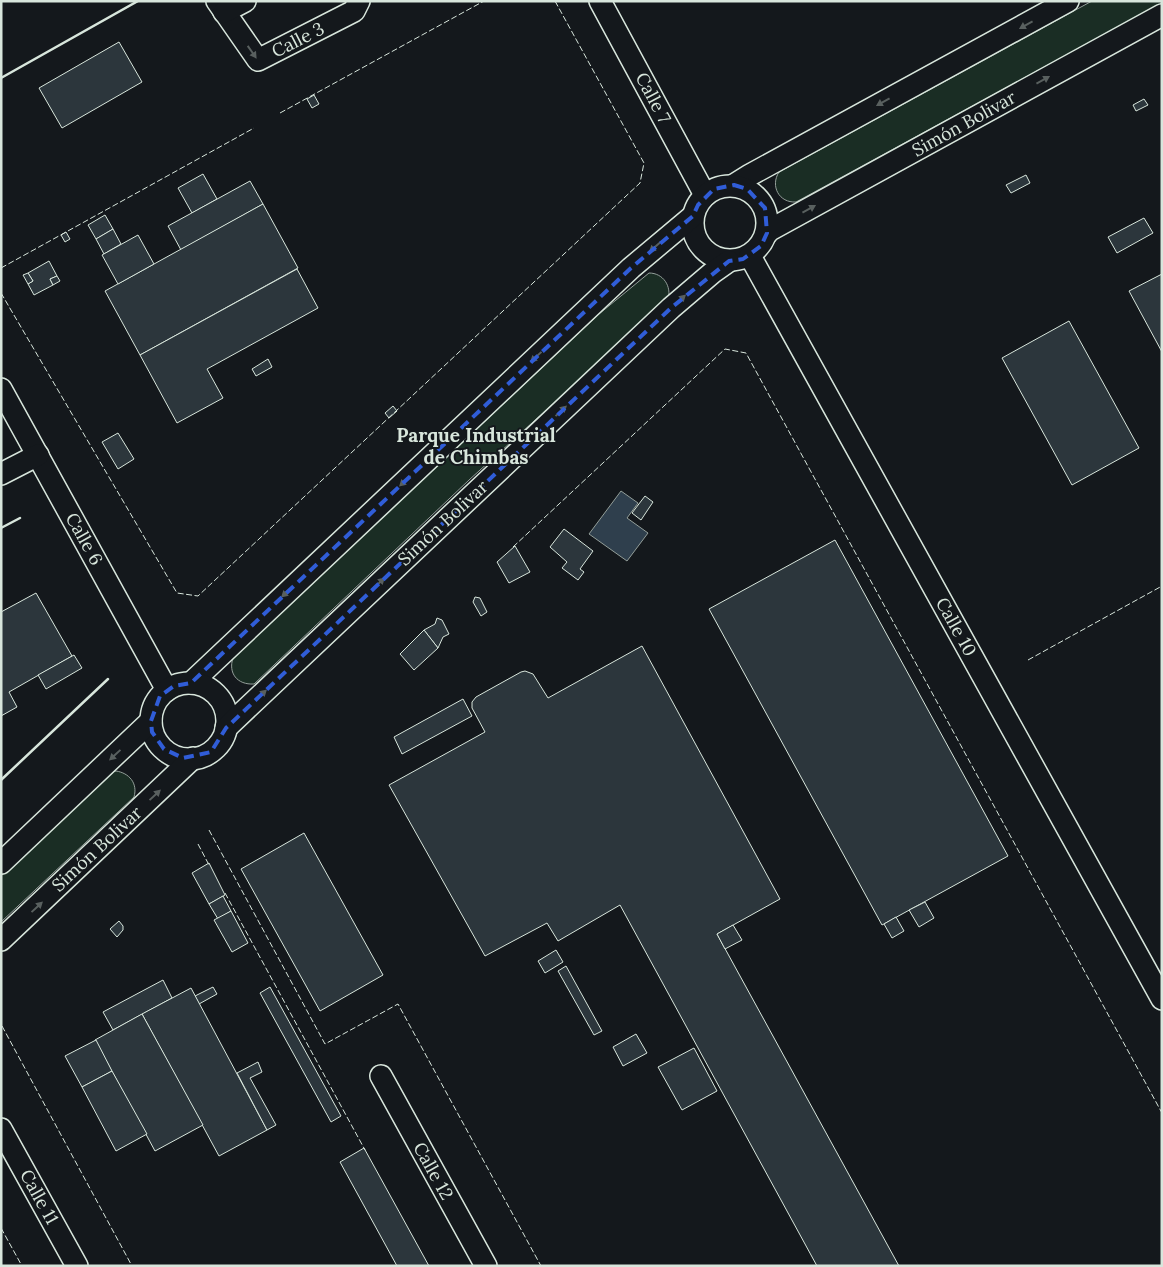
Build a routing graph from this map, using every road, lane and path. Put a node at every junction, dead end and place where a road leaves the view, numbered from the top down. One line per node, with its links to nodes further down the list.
1 (245, 1): 5 (street, Calle 3)
2 (359, 1): 5 (street, Calle 3, one-way to 2)
3 (600, 1): 8 (street, Calle 7)
4 (1068, 1): 7 (street, one-way to 7)
5 (220, 7)
6 (1162, 15): 10 (street, Simón Bolivar, one-way to 6)
7 (734, 185): 8 (street); 10 (street)
8 (705, 195): 9 (street)
9 (693, 216): 12 (street); 16 (street, one-way to 16)
10 (767, 233): 11 (street)
11 (750, 256): 12 (street); 23 (street, Calle 10)
12 (729, 261): 19 (street, Simón Bolivar, one-way to 12)
13 (4, 401): 14 (street, Calle 6)
14 (38, 455): 15 (street); 17 (street, Calle 6)
15 (1, 474)
16 (191, 683): 17 (street); 19 (street)
17 (167, 690): 18 (street)
18 (151, 721): 20 (street); 21 (street, one-way to 21)
19 (226, 728): 20 (street)
20 (193, 758): 22 (street, Simón Bolivar, one-way to 20)
21 (1, 862)
22 (1, 940)
23 (1162, 999)
24 (381, 1076): 27 (street, Calle 12)
25 (1, 1129): 26 (street, Calle 11)
26 (77, 1266)
27 (486, 1266)

